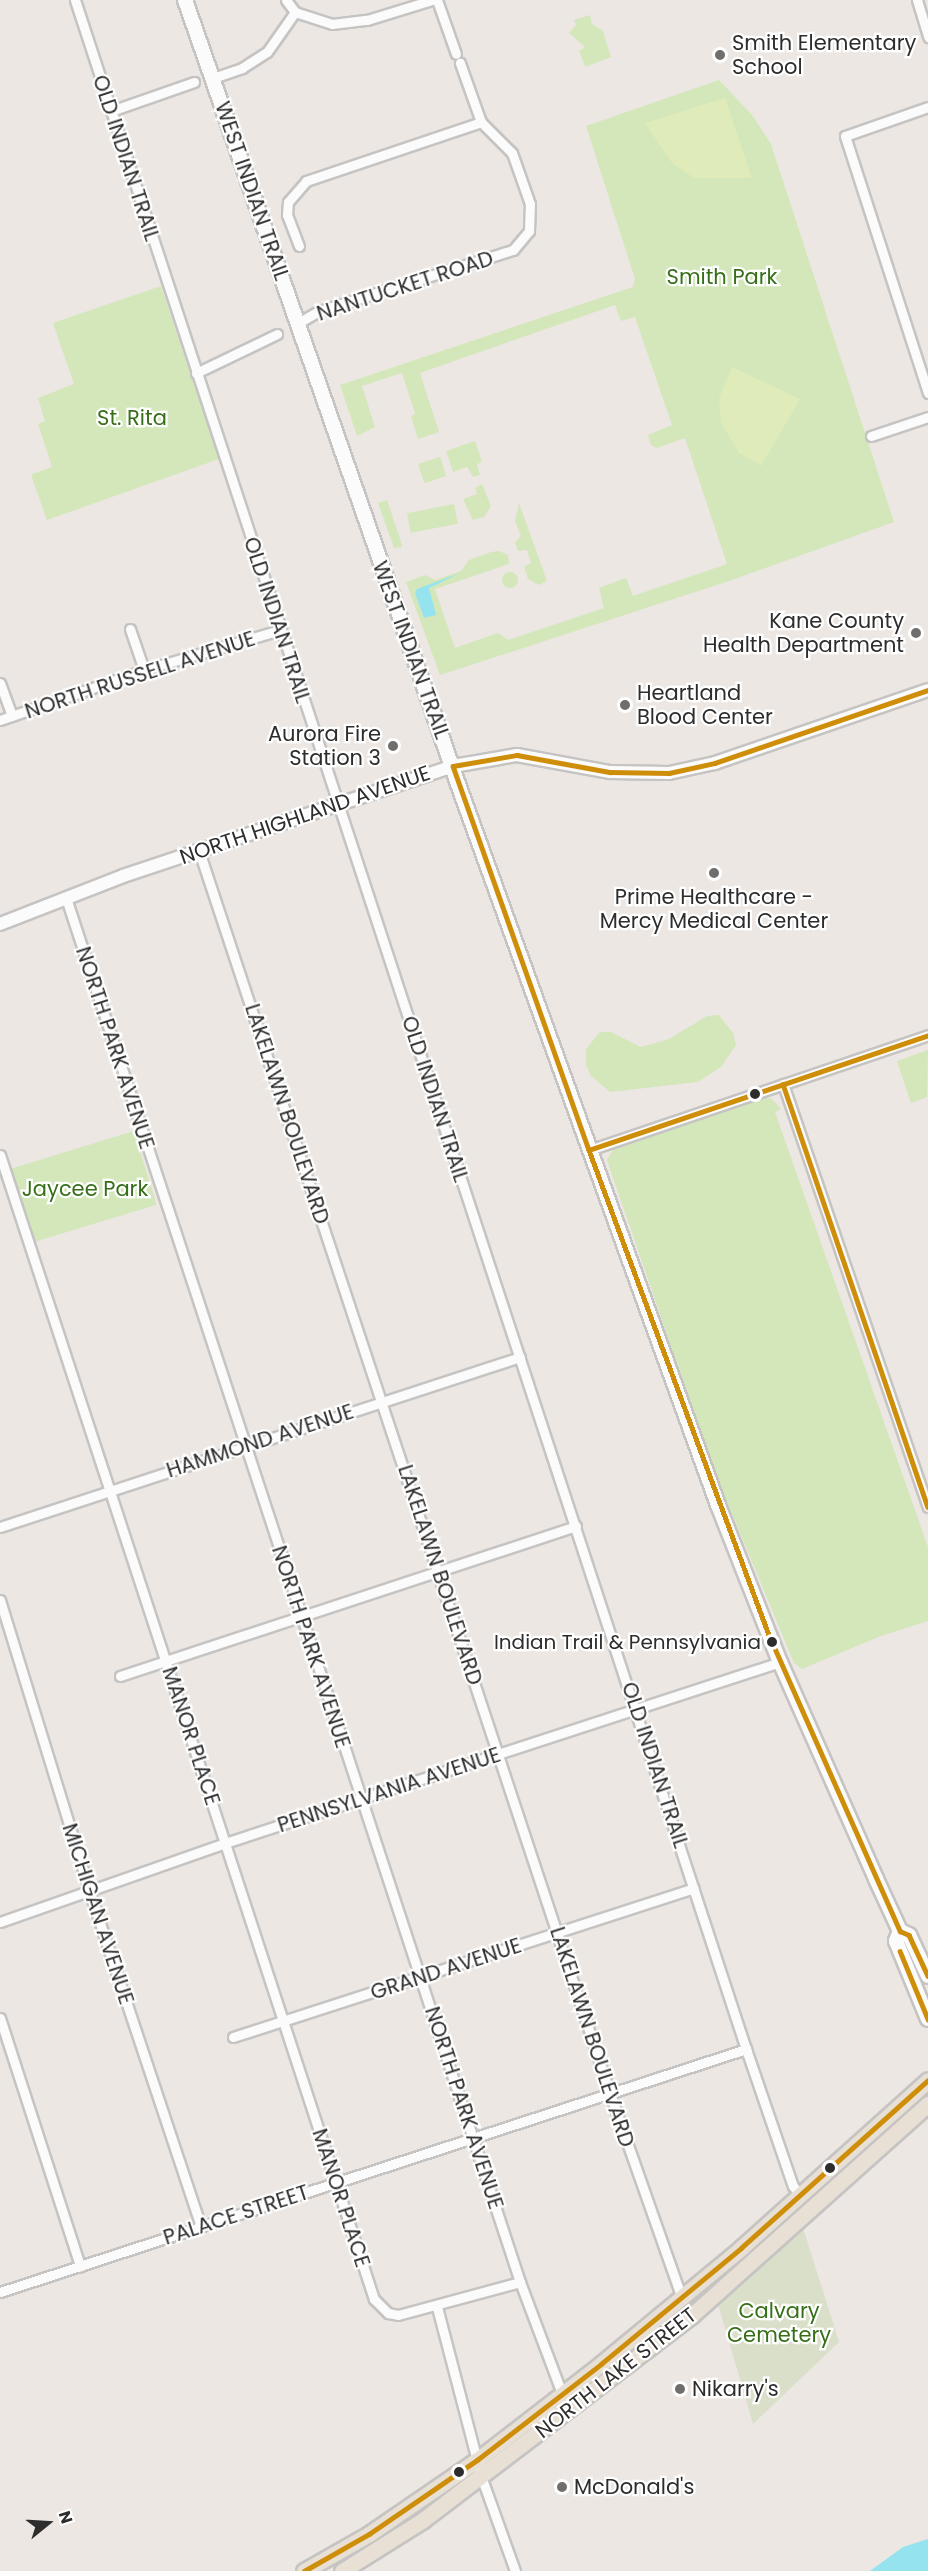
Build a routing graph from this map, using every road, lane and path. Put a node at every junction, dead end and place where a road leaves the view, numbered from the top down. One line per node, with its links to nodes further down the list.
1 (75, 0): 12 (street, OLD INDIAN TRAIL)
2 (185, 0): 9 (main road, WEST INDIAN TRAIL)
3 (286, 0): 7 (street)
4 (432, 0): 7 (street)
5 (437, 0): 13 (street)
6 (917, 0): 8 (street)
7 (295, 12): 9 (street)
8 (928, 37)
9 (213, 78): 15 (main road, WEST INDIAN TRAIL)
10 (194, 82): 12 (street)
11 (928, 107): 18 (street)
12 (111, 111): 17 (street, OLD INDIAN TRAIL)
13 (481, 122): 14 (street); 15 (street, NANTUCKET ROAD)
14 (299, 246)
15 (298, 323): 28 (main road, WEST INDIAN TRAIL)
16 (277, 334): 17 (street)
17 (196, 373): 22 (street, OLD INDIAN TRAIL)
18 (928, 393)
19 (928, 417): 20 (street)
20 (871, 436)
21 (130, 629): 23 (street)
22 (280, 630): 23 (street, NORTH RUSSELL AVENUE); 29 (street, OLD INDIAN TRAIL)
23 (144, 670): 26 (street, NORTH RUSSELL AVENUE)
24 (0, 683): 26 (street)
25 (928, 690): 28 (street, NORTH HIGHLAND AVENUE)
26 (12, 716): 27 (street, NORTH RUSSELL AVENUE)
27 (0, 720)
28 (453, 766): 29 (street, NORTH HIGHLAND AVENUE); 35 (main road, WEST INDIAN TRAIL)
29 (338, 805): 30 (street, NORTH HIGHLAND AVENUE); 37 (street, OLD INDIAN TRAIL)
30 (199, 851): 31 (street, NORTH HIGHLAND AVENUE); 38 (street, LAKELAWN BOULEVARD)
31 (66, 898): 32 (street, NORTH HIGHLAND AVENUE); 39 (street, NORTH PARK AVENUE)
32 (0, 924)
33 (928, 1035): 34 (street)
34 (783, 1084): 35 (street); 41 (street)
35 (589, 1150): 48 (main road, WEST INDIAN TRAIL)
36 (0, 1155): 40 (street, MANOR PLACE)
37 (520, 1357): 38 (street, HAMMOND AVENUE); 42 (street, OLD INDIAN TRAIL)
38 (382, 1401): 39 (street, HAMMOND AVENUE); 44 (street, LAKELAWN BOULEVARD)
39 (245, 1446): 40 (street, HAMMOND AVENUE); 46 (street, NORTH PARK AVENUE)
40 (108, 1491): 43 (street, HAMMOND AVENUE); 47 (street, MANOR PLACE)
41 (928, 1507)
42 (576, 1526): 44 (street); 50 (street, OLD INDIAN TRAIL)
43 (0, 1527)
44 (438, 1571): 46 (street); 51 (street, LAKELAWN BOULEVARD)
45 (0, 1600): 55 (street, MICHIGAN AVENUE)
46 (301, 1616): 47 (street); 52 (street, NORTH PARK AVENUE)
47 (166, 1661): 49 (street); 53 (street, MANOR PLACE)
48 (780, 1662): 50 (street, PENNSYLVANIA AVENUE); 57 (main road, WEST INDIAN TRAIL)
49 (120, 1676)
50 (636, 1710): 51 (street, PENNSYLVANIA AVENUE); 54 (street, OLD INDIAN TRAIL)
51 (499, 1754): 52 (street, PENNSYLVANIA AVENUE); 58 (street, LAKELAWN BOULEVARD)
52 (362, 1799): 53 (street, PENNSYLVANIA AVENUE); 60 (street, NORTH PARK AVENUE)
53 (225, 1843): 55 (street, PENNSYLVANIA AVENUE); 63 (street, MANOR PLACE)
54 (694, 1888): 58 (street, GRAND AVENUE); 65 (street, OLD INDIAN TRAIL)
55 (90, 1893): 56 (street, PENNSYLVANIA AVENUE); 72 (street, MICHIGAN AVENUE)
56 (0, 1922)
57 (900, 1931): 59 (main road, WEST INDIAN TRAIL); 62 (main road, WEST INDIAN TRAIL)
58 (557, 1933): 60 (street, GRAND AVENUE); 67 (street, LAKELAWN BOULEVARD)
59 (928, 1976)
60 (421, 1977): 63 (street, GRAND AVENUE); 69 (street, NORTH PARK AVENUE)
61 (0, 2018): 73 (street)
62 (928, 2019)
63 (284, 2020): 64 (street, GRAND AVENUE); 70 (street, MANOR PLACE)
64 (233, 2037)
65 (746, 2049): 67 (street, PALACE STREET); 71 (street, OLD INDIAN TRAIL)
66 (928, 2080): 71 (main road, NORTH LAKE STREET)
67 (610, 2094): 69 (street, PALACE STREET); 76 (street, LAKELAWN BOULEVARD)
68 (928, 2104): 80 (main road, NORTH LAKE STREET)
69 (474, 2137): 70 (street, PALACE STREET); 74 (street, NORTH PARK AVENUE)
70 (336, 2183): 72 (street, PALACE STREET); 77 (street, MANOR PLACE)
71 (800, 2195): 76 (main road, NORTH LAKE STREET)
72 (201, 2226): 73 (street, PALACE STREET)
73 (80, 2266): 75 (street, PALACE STREET)
74 (520, 2282): 77 (street); 78 (street, NORTH PARK AVENUE)
75 (0, 2292)
76 (682, 2298): 78 (main road, NORTH LAKE STREET)
77 (437, 2307): 79 (street)
78 (562, 2394): 79 (main road, NORTH LAKE STREET)
79 (477, 2460): 80 (street); 81 (main road, NORTH LAKE STREET)
80 (482, 2476): 82 (main road, NORTH LAKE STREET); 83 (street)
81 (304, 2571)
82 (342, 2571)
83 (515, 2571)

